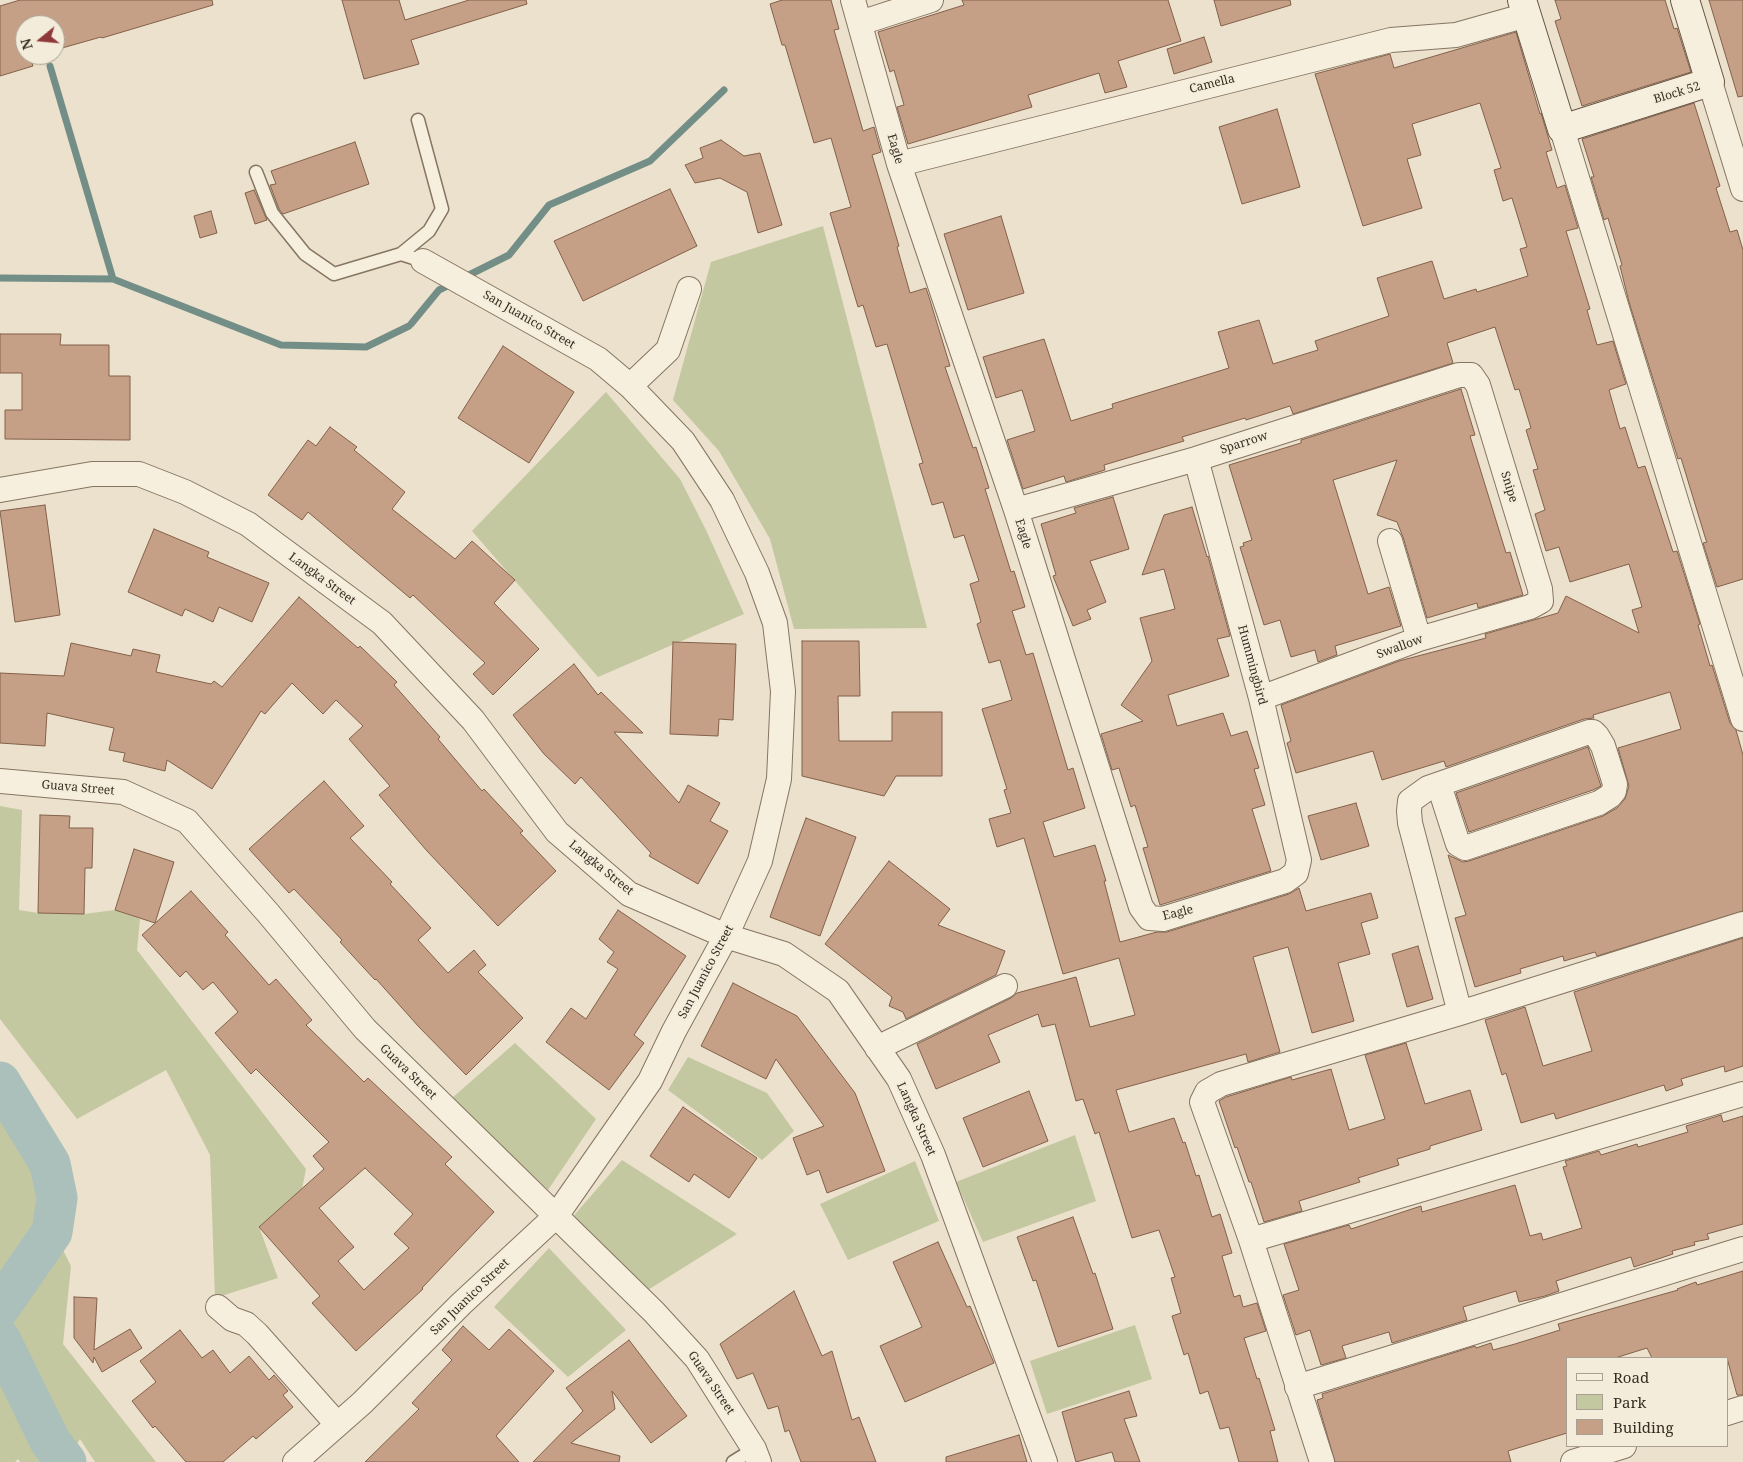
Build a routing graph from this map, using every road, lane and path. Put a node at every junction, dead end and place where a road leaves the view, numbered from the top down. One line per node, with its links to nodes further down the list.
1 (853, 0): 5 (street, Eagle)
2 (931, 0): 5 (street)
3 (1685, 0): 6 (street, Block 52)
4 (1525, 8): 8 (street); 9 (street, Camella)
5 (860, 23): 9 (street, Eagle)
6 (1710, 82): 8 (street, Block 52); 11 (street)
7 (418, 120): 12 (lane)
8 (1562, 129): 23 (street)
9 (899, 164): 18 (street, Eagle)
10 (256, 172): 12 (lane)
11 (1743, 189)
12 (412, 257): 15 (street, San Juanico Street)
13 (689, 290): 15 (street)
14 (1471, 375): 16 (street, Sparrow); 20 (street, Snipe)
15 (630, 386): 28 (street, San Juanico Street)
16 (1196, 459): 18 (street, Sparrow); 22 (street, Hummingbird)
17 (0, 490): 28 (street, Langka Street)
18 (1016, 510): 26 (street, Eagle)
19 (1390, 541): 21 (street)
20 (1541, 601): 21 (street, Swallow)
21 (1419, 639): 22 (street, Swallow)
22 (1261, 698): 26 (street, Hummingbird)
23 (1743, 719)
24 (0, 780): 33 (street, Guava Street)
25 (1439, 785): 25 (street); 30 (street)
26 (1296, 873)
27 (1743, 924): 30 (street)
28 (726, 936): 31 (street, Langka Street); 33 (street, San Juanico Street)
29 (1004, 986): 31 (street)
30 (1460, 1013): 34 (street)
31 (877, 1048): 45 (street, Langka Street)
32 (1743, 1094): 34 (street)
33 (556, 1216): 40 (street, San Juanico Street); 42 (street, Guava Street)
34 (1251, 1240): 37 (street)
35 (1743, 1249): 37 (street)
36 (218, 1307): 40 (street)
37 (1297, 1387): 46 (street)
38 (1743, 1408): 39 (street)
39 (1728, 1413)
40 (337, 1424): 43 (street, San Juanico Street)
41 (1621, 1447): 47 (street)
42 (757, 1455): 44 (lane)
43 (295, 1462)
44 (733, 1462)
45 (1045, 1462)
46 (1322, 1462)
47 (1572, 1462)

